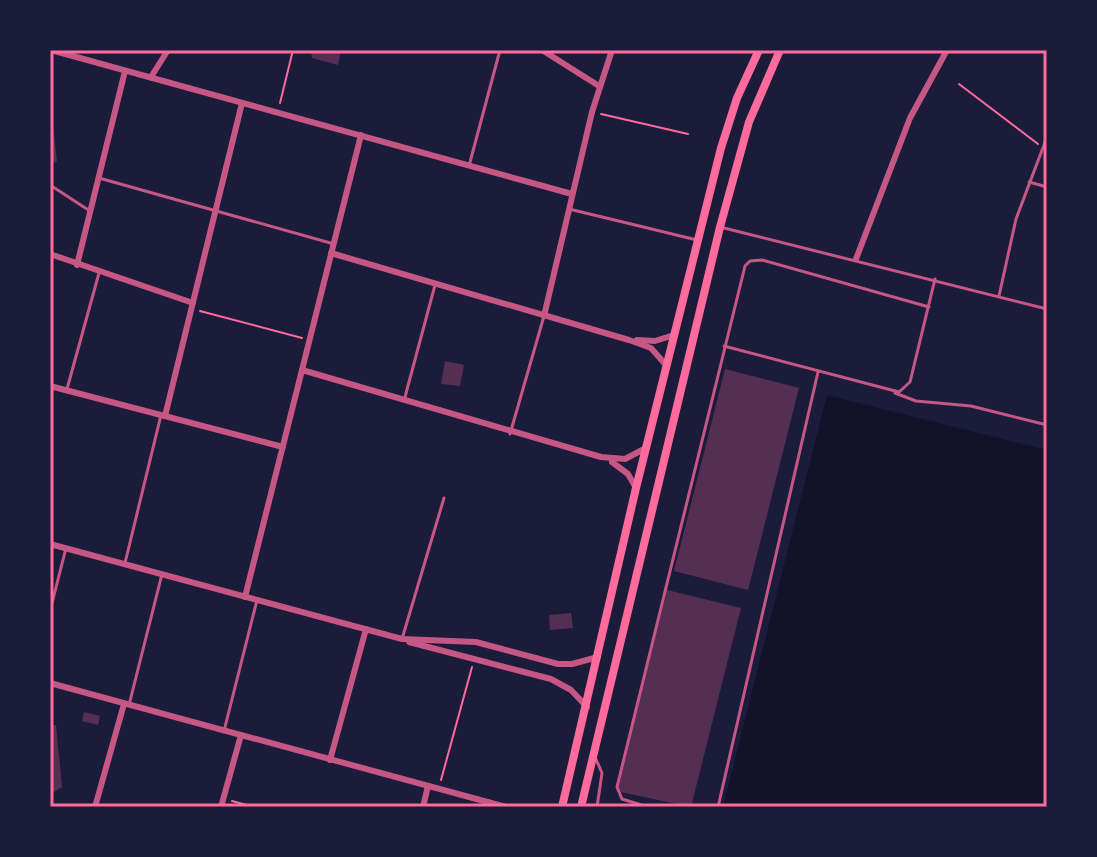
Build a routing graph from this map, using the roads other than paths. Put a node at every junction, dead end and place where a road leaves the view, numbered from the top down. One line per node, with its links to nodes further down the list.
1 (51, 50): 9 (street)
2 (168, 50): 10 (street)
3 (500, 50): 15 (lane)
4 (542, 50): 11 (street)
5 (612, 50): 11 (street)
6 (758, 50): 25 (main road)
7 (780, 50): 24 (main road)
8 (947, 50): 29 (street)
9 (125, 71): 10 (street); 16 (street)
10 (151, 77): 12 (street)
11 (599, 86): 20 (street)
12 (242, 103): 13 (street); 23 (street)
13 (361, 135): 15 (street); 26 (street)
14 (1047, 137): 17 (lane)
15 (469, 166): 20 (street)
16 (99, 178): 22 (street); 23 (lane)
17 (1029, 182): 19 (lane); 34 (lane)
18 (50, 185): 22 (lane)
19 (1047, 187)
20 (572, 194): 21 (street)
21 (569, 209): 25 (lane); 38 (street)
22 (90, 211): 30 (street)
23 (216, 211): 26 (lane); 35 (street)
24 (720, 227): 29 (lane); 44 (main road)
25 (697, 240): 39 (main road)
26 (334, 244): 27 (street)
27 (331, 253): 33 (street); 43 (street)
28 (50, 254): 30 (street)
29 (856, 259): 32 (lane)
30 (77, 265): 31 (street)
31 (99, 273): 35 (street); 47 (lane)
32 (935, 279): 34 (lane); 36 (lane)
33 (435, 285): 38 (street); 49 (lane)
34 (999, 296): 37 (lane)
35 (192, 306): 50 (street)
36 (929, 307): 41 (lane); 48 (lane)
37 (1047, 309)
38 (544, 316): 40 (street); 52 (lane)
39 (674, 335): 40 (street); 42 (main road)
40 (629, 340): 42 (street)
41 (724, 346): 45 (lane); 84 (lane)
42 (666, 365): 44 (main road); 54 (main road)
43 (302, 370): 49 (street); 53 (street)
44 (685, 370): 73 (main road)
45 (818, 372): 48 (lane); 85 (lane)
46 (50, 386): 47 (street)
47 (66, 390): 50 (street)
48 (894, 393): 51 (lane)
49 (403, 402): 52 (street)
50 (163, 415): 53 (street); 60 (lane)
51 (1047, 425)
52 (510, 434): 55 (street)
53 (283, 447): 62 (street)
54 (646, 448): 55 (street); 56 (main road)
55 (601, 457): 56 (street)
56 (636, 488): 67 (main road)
57 (444, 498): 66 (lane)
58 (50, 544): 59 (street)
59 (66, 548): 60 (street); 64 (lane)
60 (125, 564): 61 (street)
61 (162, 574): 62 (street); 69 (lane)
62 (245, 597): 63 (street)
63 (257, 600): 65 (street); 71 (lane)
64 (50, 611)
65 (366, 629): 66 (street); 74 (street)
66 (402, 639): 67 (street); 70 (street)
67 (598, 657): 70 (main road)
68 (50, 683): 69 (street)
69 (126, 704): 71 (street); 77 (street)
70 (587, 707): 76 (main road)
71 (224, 731): 72 (street)
72 (241, 735): 74 (street); 78 (street)
73 (594, 755): 82 (main road); 83 (lane)
74 (330, 760): 75 (street)
75 (428, 786): 79 (street); 80 (street)
76 (563, 804): 81 (street)
77 (95, 807)
78 (221, 807)
79 (423, 807)
80 (506, 807)
81 (555, 807)
82 (581, 807)
83 (597, 807)
84 (648, 807)
85 (718, 807)

